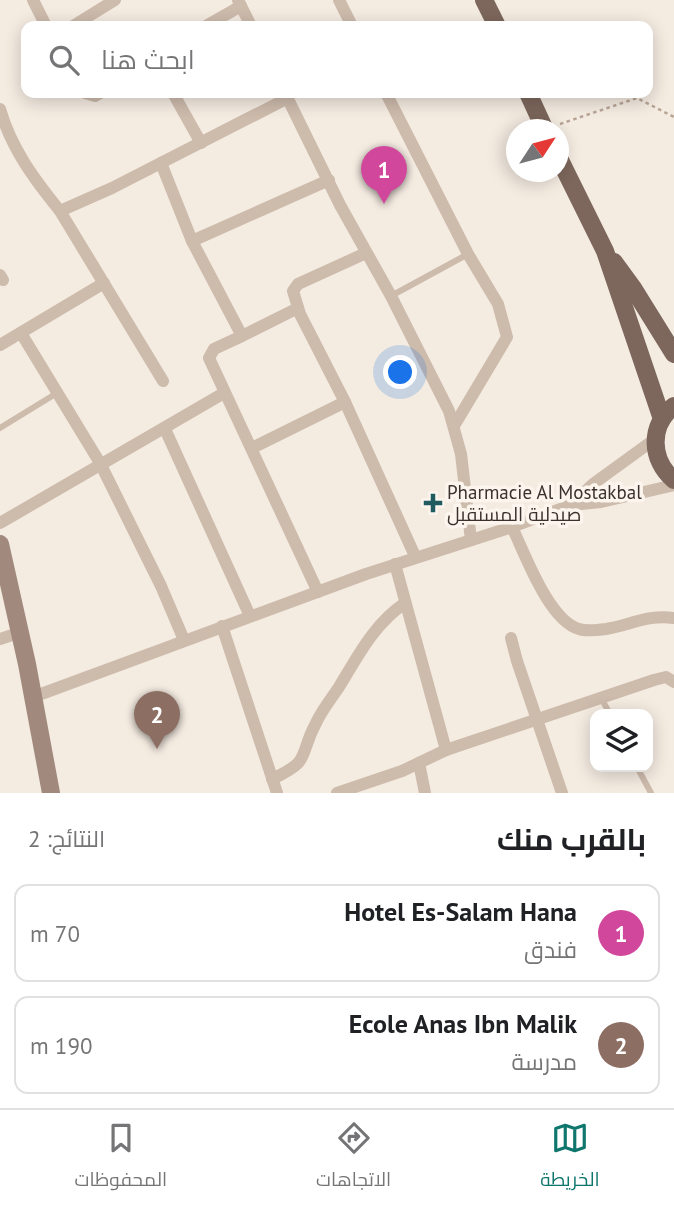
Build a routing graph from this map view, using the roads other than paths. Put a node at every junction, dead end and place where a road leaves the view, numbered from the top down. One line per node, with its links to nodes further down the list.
1 (33, 0): 6 (street)
2 (115, 0): 7 (street)
3 (339, 0): 10 (street)
4 (484, 0): 11 (main road)
5 (239, 3): 8 (street); 9 (street)
6 (44, 21)
7 (81, 21)
8 (213, 21)
9 (248, 21)
10 (350, 21)
11 (494, 21)
12 (176, 98): 19 (street)
13 (282, 98): 19 (street)
14 (288, 98): 22 (street)
15 (389, 98): 27 (street)
16 (530, 98): 18 (main road)
17 (0, 109): 23 (street)
18 (540, 119)
19 (201, 143): 20 (street)
20 (161, 163): 23 (street); 24 (street)
21 (569, 178): 25 (main road)
22 (329, 180): 24 (street); 26 (street)
23 (60, 211): 28 (street)
24 (192, 241): 32 (street)
25 (605, 251): 34 (main road); 39 (main road)
26 (366, 253): 29 (street); 30 (street)
27 (468, 254): 29 (lane); 40 (street)
28 (104, 283): 31 (street); 35 (street)
29 (391, 296): 40 (street)
30 (298, 308): 32 (street); 38 (street)
31 (21, 333): 33 (street); 36 (street)
32 (242, 335): 37 (street)
33 (0, 345)
34 (674, 354)
35 (163, 381)
36 (57, 393): 41 (lane); 45 (street)
37 (224, 393): 42 (street); 44 (street)
38 (345, 402): 44 (street); 52 (street)
39 (668, 412): 43 (main road)
40 (454, 426): 50 (street)
41 (0, 428)
42 (165, 429): 45 (street); 56 (street)
43 (655, 439): 46 (main road); 47 (street)
44 (252, 448): 54 (street)
45 (100, 463): 48 (street); 62 (street)
46 (674, 483): 47 (street)
47 (571, 505): 49 (street)
48 (0, 523)
49 (512, 527): 50 (street); 57 (street)
50 (471, 540): 52 (street)
51 (0, 544): 59 (street)
52 (415, 556): 53 (street)
53 (395, 564): 54 (street); 55 (street)
54 (318, 592): 56 (street)
55 (405, 603): 68 (street); 71 (street)
56 (250, 616): 58 (street)
57 (674, 618)
58 (222, 626): 62 (street); 71 (street)
59 (20, 632): 61 (street); 64 (street)
60 (512, 638): 67 (street)
61 (0, 639)
62 (184, 640): 64 (street)
63 (674, 682): 65 (street)
64 (33, 697): 72 (street)
65 (601, 698): 66 (lane); 67 (street)
66 (607, 709)
67 (538, 720): 68 (street); 76 (street)
68 (446, 750): 69 (street)
69 (419, 763): 74 (street); 75 (street)
70 (640, 772): 77 (lane)
71 (272, 779): 73 (street)
72 (49, 792)
73 (277, 793)
74 (337, 793)
75 (425, 793)
76 (562, 793)
77 (651, 793)

